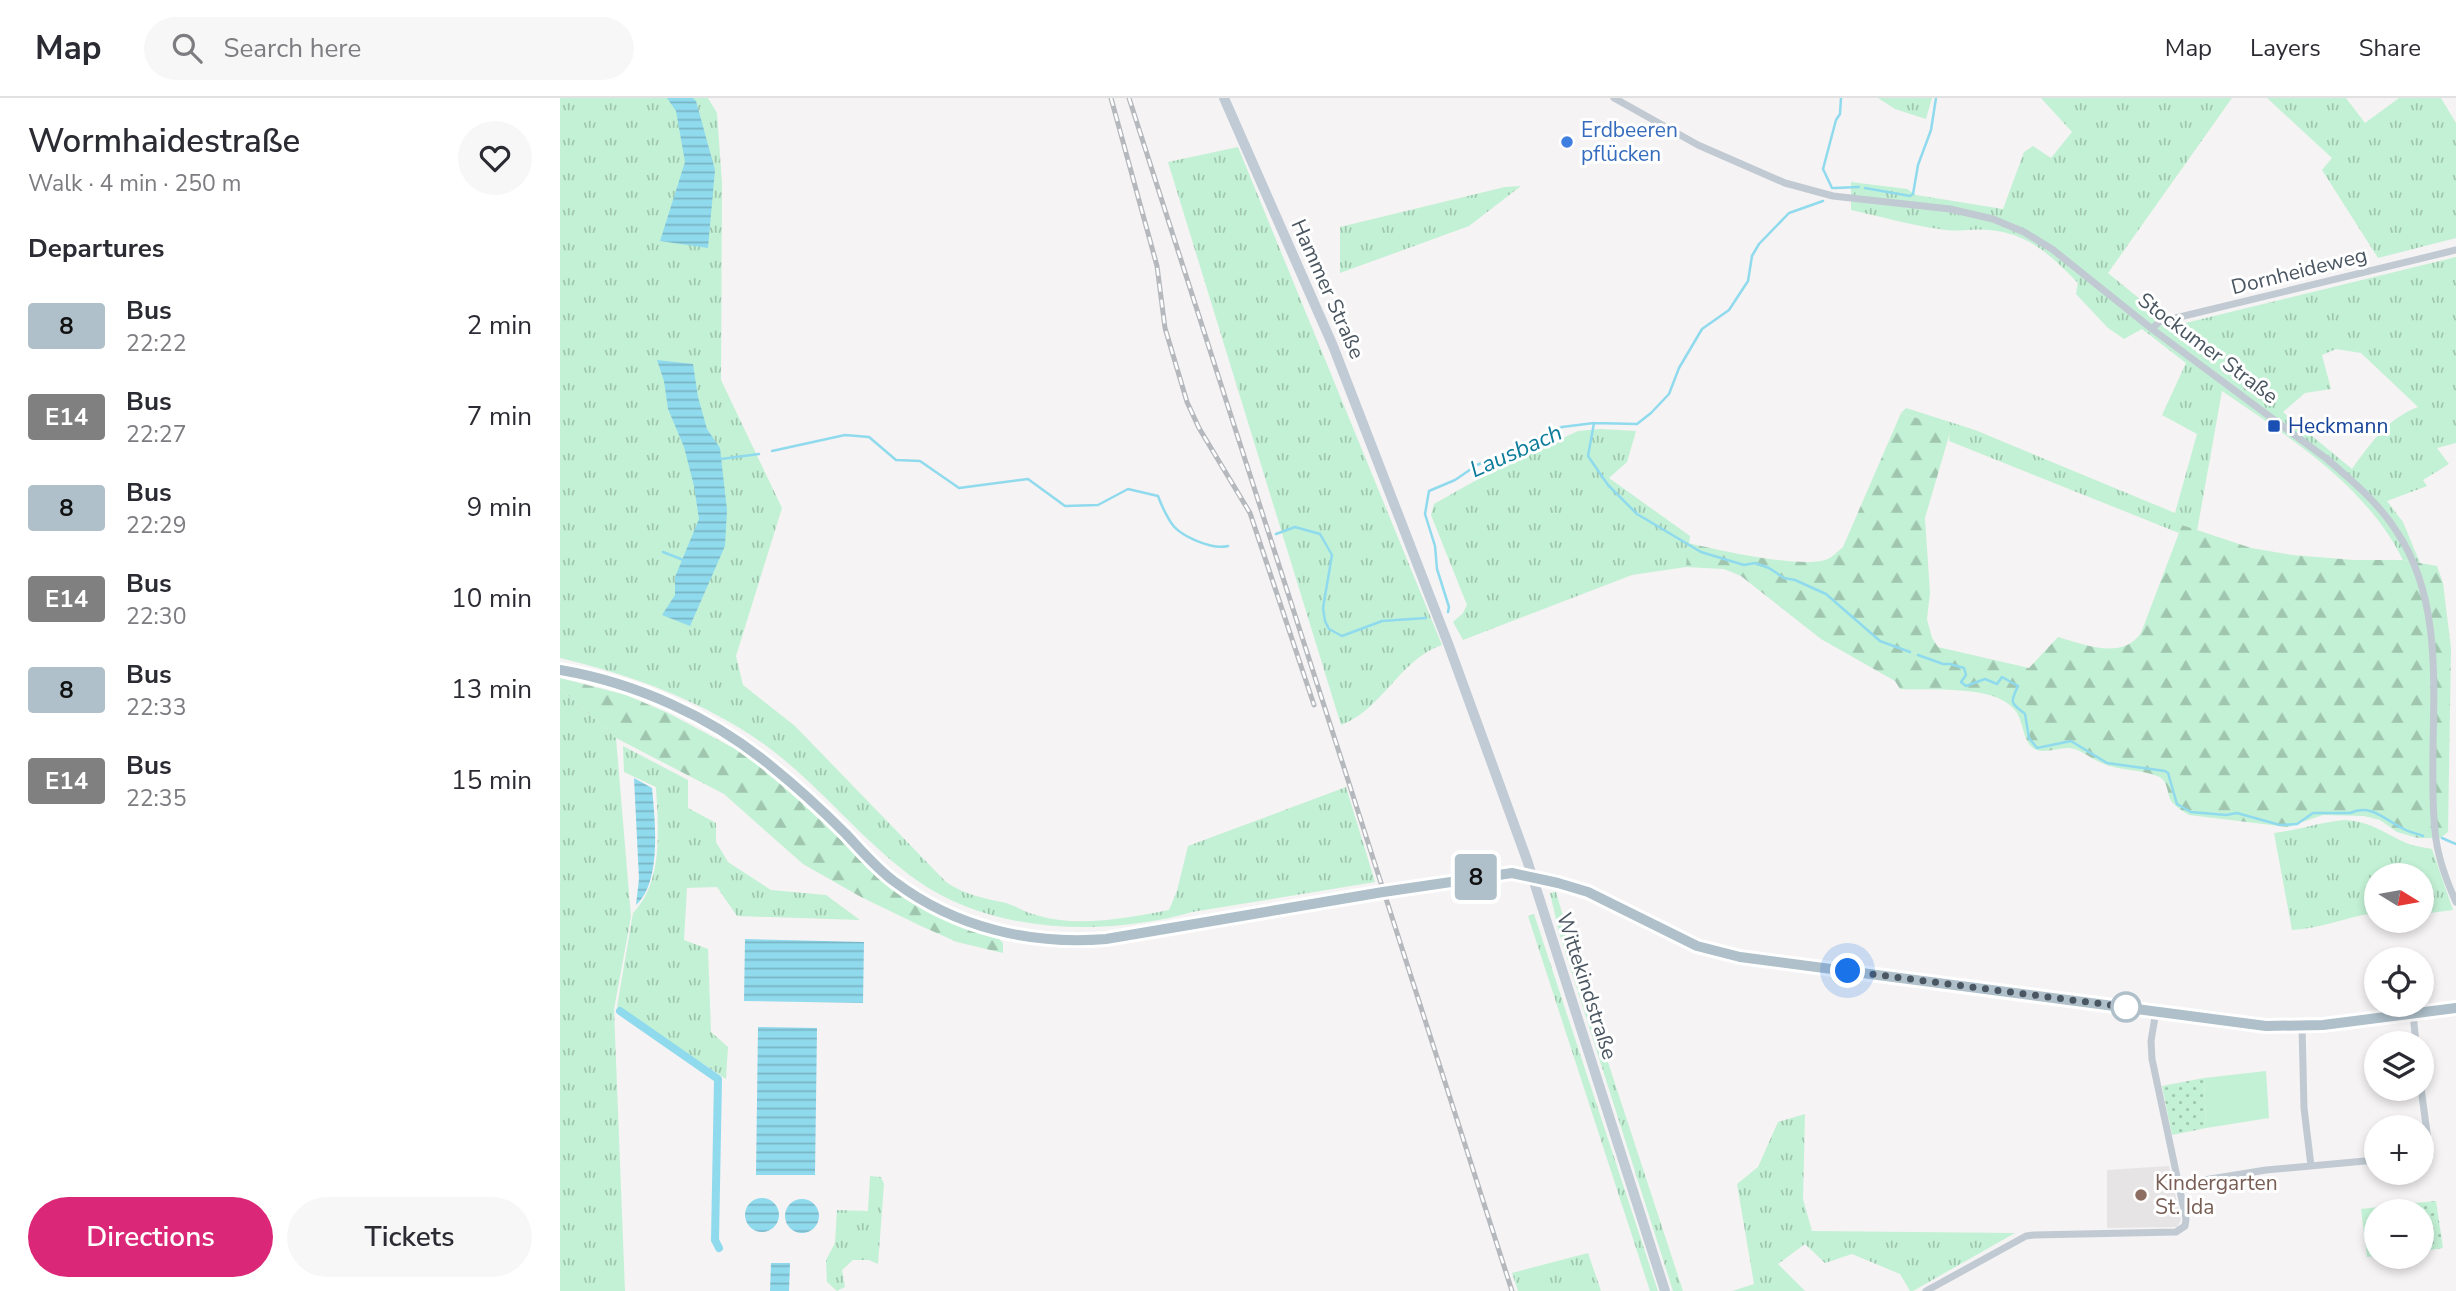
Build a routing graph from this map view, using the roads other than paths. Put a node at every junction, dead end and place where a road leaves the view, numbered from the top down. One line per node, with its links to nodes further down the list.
1 (1224, 98): 6 (main road, Hammer Straße)
2 (1614, 98): 3 (street, Stockumer Straße)
3 (1626, 101): 5 (street, Stockumer Straße)
4 (2456, 250): 5 (street, Dornheideweg)
5 (2152, 329): 9 (street, Stockumer Straße)
6 (1393, 498): 8 (main road, Wittekindstraße)
7 (563, 671): 8 (main road)
8 (1532, 877): 11 (main road); 18 (main road, Wittekindstraße)
9 (2456, 902)
10 (2456, 1008): 12 (main road)
11 (2156, 1011): 14 (main road); 17 (street)
12 (2434, 1011)
13 (2385, 1017): 14 (main road)
14 (2302, 1026): 16 (street)
15 (2364, 1161): 16 (street)
16 (2311, 1166): 17 (street)
17 (2179, 1184): 19 (street)
18 (1665, 1291)
19 (1926, 1291)

